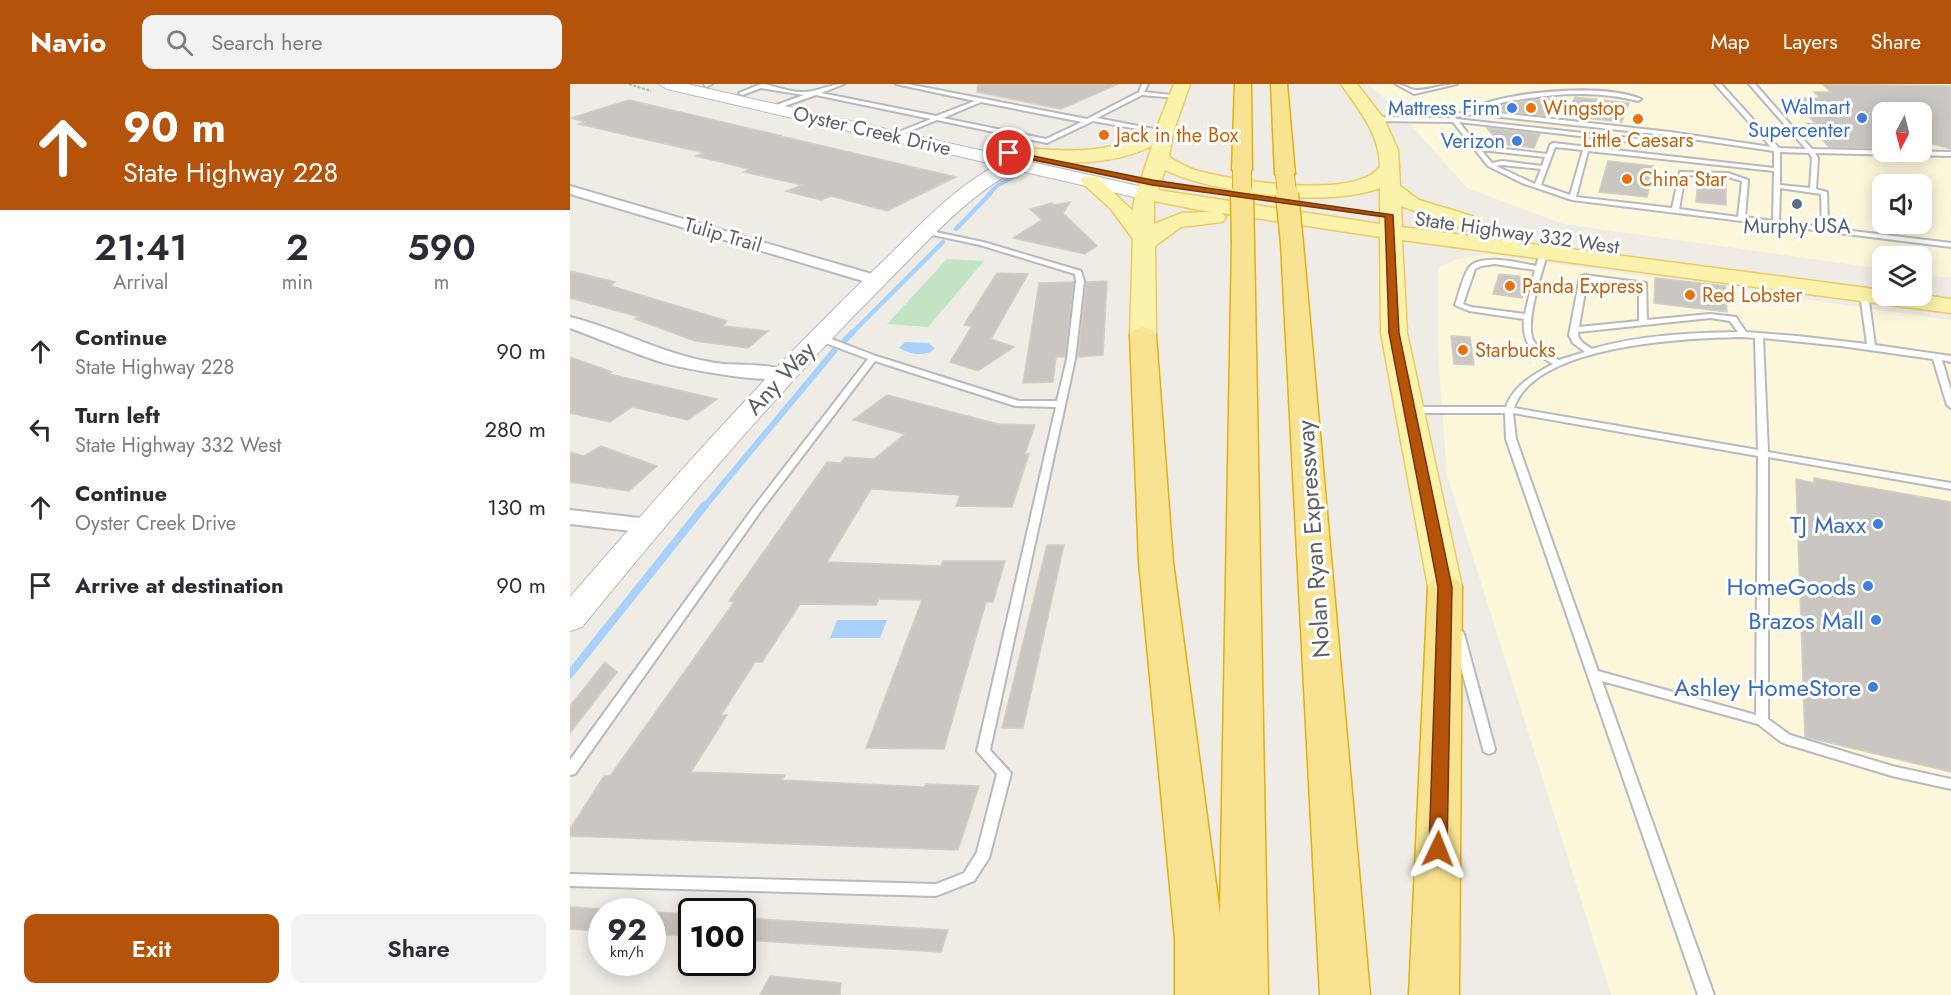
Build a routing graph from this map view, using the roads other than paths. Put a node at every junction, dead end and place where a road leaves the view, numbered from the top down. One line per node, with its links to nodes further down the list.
1 (667, 84): 20 (main road, Oyster Creek Drive)
2 (706, 84): 15 (main road, Oyster Creek Drive)
3 (841, 84): 16 (lane)
4 (899, 84): 19 (lane)
5 (1145, 84): 17 (lane)
6 (1243, 84): 103 (highway, bridge)
7 (1280, 84): 104 (highway, Nolan Ryan Expressway, bridge)
8 (1349, 84): 23 (main road)
9 (1399, 84): 10 (lane)
10 (1454, 84)
11 (1718, 84): 31 (lane)
12 (1752, 84): 32 (lane)
13 (762, 85): 15 (lane); 16 (lane)
14 (1179, 90): 17 (lane); 26 (main road)
15 (741, 93): 20 (main road, Oyster Creek Drive)
16 (814, 93): 20 (lane); 22 (lane)
17 (1141, 93): 24 (lane)
18 (1638, 99): 21 (lane)
19 (980, 100): 22 (lane); 24 (lane)
20 (781, 106): 27 (main road, Oyster Creek Drive)
21 (1475, 112): 25 (lane); 28 (lane)
22 (934, 118): 24 (lane); 27 (lane)
23 (1375, 119): 25 (lane); 43 (main road)
24 (1089, 120): 26 (lane)
25 (1454, 120): 28 (lane); 29 (lane)
26 (1167, 125): 35 (main road); 36 (main road)
27 (900, 133): 35 (main road, Oyster Creek Drive)
28 (1670, 134): 31 (lane)
29 (1476, 148): 34 (lane); 38 (lane)
30 (1586, 149): 34 (lane); 37 (lane); 51 (lane)
31 (1777, 150): 32 (lane); 41 (lane)
32 (1811, 151): 33 (lane); 50 (lane)
33 (1951, 154)
34 (1549, 156): 40 (lane)
35 (1012, 158): 45 (main road, Oyster Creek Drive); 48 (main road, Oyster Creek Drive); 57 (main road, Any Way)
36 (1159, 160): 43 (main road); 48 (main road)
37 (1685, 160): 39 (lane); 42 (lane)
38 (1490, 165): 40 (lane); 47 (lane)
39 (1747, 167): 41 (lane); 44 (lane)
40 (1545, 168): 47 (lane)
41 (1777, 171): 46 (lane)
42 (1682, 173): 44 (lane); 52 (lane)
43 (1389, 177): 54 (main road); 58 (main road)
44 (1745, 180): 53 (lane)
45 (1090, 181): 48 (main road, Oyster Creek Drive); 59 (main road)
46 (1776, 186): 50 (lane); 55 (lane)
47 (1538, 187): 51 (lane)
48 (1149, 188): 54 (main road, State Highway 332 West); 59 (main road)
49 (570, 190): 63 (street, Tulip Trail)
50 (1813, 190): 56 (lane)
51 (1572, 198): 52 (lane)
52 (1675, 211): 53 (lane)
53 (1741, 219): 55 (lane)
54 (1390, 223): 58 (main road, State Highway 332 West); 62 (main road)
55 (1776, 224): 56 (lane)
56 (1825, 230): 60 (lane)
57 (926, 232): 63 (main road, Any Way); 86 (lane)
58 (1472, 235): 61 (main road, State Highway 332 West); 62 (main road); 64 (main road, State Highway 332 West)
59 (1142, 241): 62 (main road); 75 (main road)
60 (1951, 245)
61 (1542, 260): 65 (main road, State Highway 332 West); 71 (lane); 71 (lane)
62 (1392, 263): 88 (main road)
63 (876, 280): 78 (main road, Any Way)
64 (1872, 289)
65 (1872, 289)
66 (1932, 291): 67 (main road)
67 (1951, 294)
68 (1932, 302): 70 (main road, State Highway 332 West)
69 (1872, 306): 79 (lane)
70 (1951, 306)
71 (1529, 317): 84 (lane)
72 (570, 322): 85 (street)
73 (1642, 322): 74 (lane); 74 (lane); 76 (lane)
74 (1574, 330): 80 (lane)
75 (1143, 335): 102 (highway)
76 (1745, 336): 77 (lane); 80 (lane)
77 (1759, 336): 79 (lane); 90 (lane)
78 (818, 337): 82 (lane); 85 (main road, Any Way)
79 (1871, 347): 81 (lane)
80 (1591, 352): 84 (lane)
81 (1937, 357): 83 (lane); 87 (lane)
82 (873, 358): 86 (lane); 99 (lane)
83 (1951, 359)
84 (1558, 363): 89 (lane)
85 (782, 374): 93 (main road, Any Way)
86 (1061, 404): 101 (lane)
87 (1951, 405)
88 (1409, 410): 89 (lane); 94 (main road)
89 (1510, 410): 90 (lane); 96 (lane)
90 (1763, 453): 91 (lane); 97 (lane)
91 (1951, 486)
92 (570, 517): 93 (street)
93 (648, 526): 95 (main road, Any Way)
94 (1445, 587): 98 (lane); 105 (highway)
95 (570, 619)
96 (1593, 674): 97 (lane); 106 (lane)
97 (1762, 721): 100 (lane)
98 (1489, 749)
99 (570, 770)
100 (1951, 784)
101 (570, 879)
102 (1200, 995)
103 (1243, 995)
104 (1345, 995)
105 (1434, 995)
106 (1706, 995)

